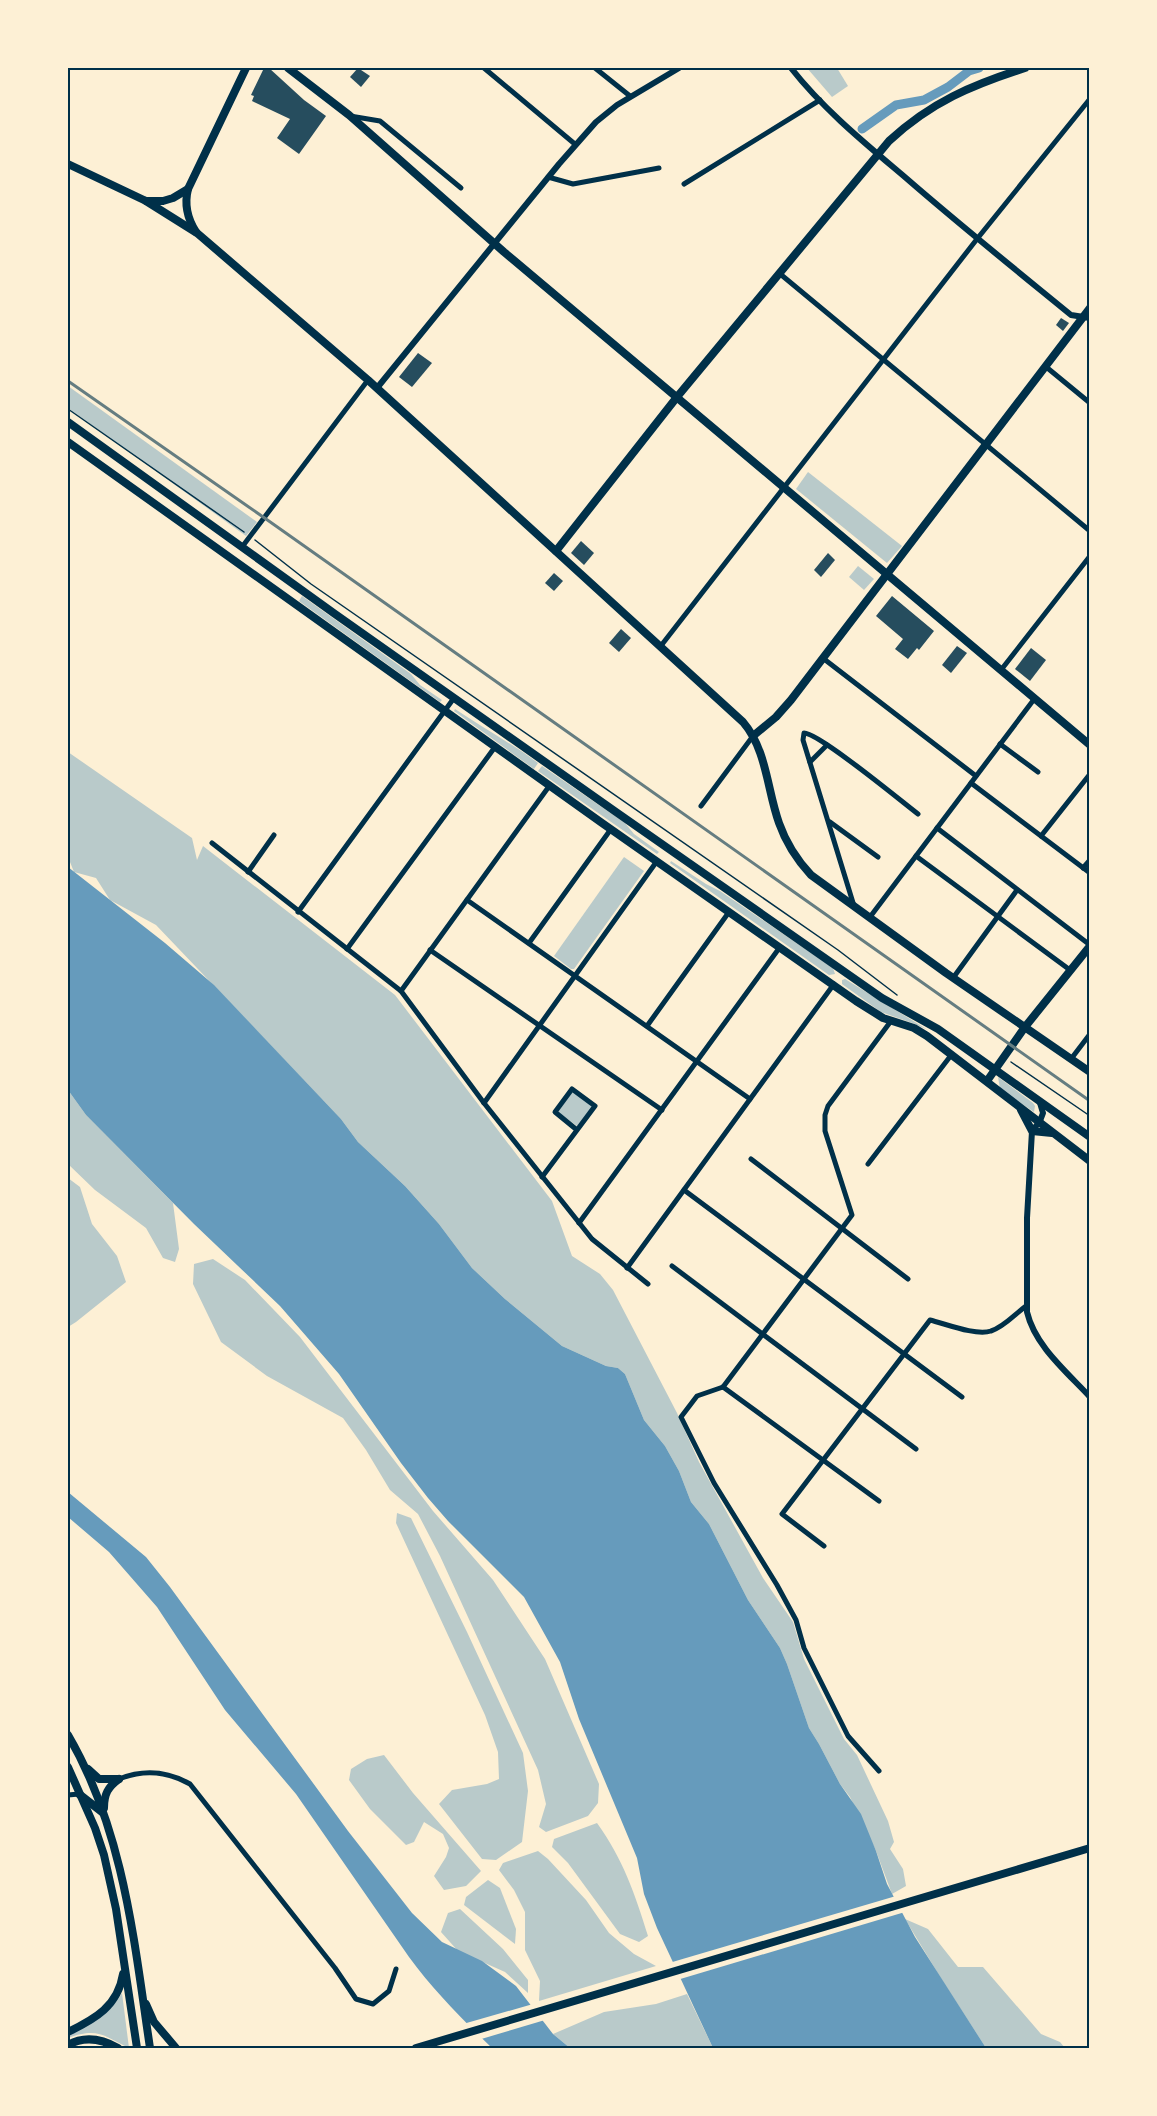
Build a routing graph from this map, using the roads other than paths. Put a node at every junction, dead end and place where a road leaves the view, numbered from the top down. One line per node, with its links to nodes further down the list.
1 (246, 68): 19 (main road)
2 (288, 68): 11 (main road)
3 (484, 68): 12 (street)
4 (595, 68): 8 (street)
5 (679, 68): 8 (street)
6 (791, 68): 9 (street)
7 (1024, 68): 13 (main road)
8 (630, 96): 12 (street)
9 (820, 100): 13 (street); 17 (street)
10 (1089, 100): 22 (street)
11 (349, 115): 18 (street); 23 (main road)
12 (576, 144): 16 (street)
13 (877, 153): 22 (street); 24 (main road)
14 (68, 164): 20 (main road)
15 (659, 168): 16 (street)
16 (548, 177): 23 (street)
17 (684, 184)
18 (461, 188)
19 (188, 189): 20 (main road); 21 (main road)
20 (146, 201): 21 (main road)
21 (197, 233): 29 (main road)
22 (977, 239): 26 (street); 27 (street)
23 (495, 244): 30 (street); 31 (main road)
24 (779, 273): 27 (street); 31 (main road)
25 (1089, 308): 26 (main road)
26 (1086, 317): 28 (main road)
27 (883, 360): 35 (street); 36 (street)
28 (1045, 366): 32 (street); 35 (main road)
29 (368, 380): 30 (main road); 38 (street)
30 (377, 388): 40 (main road)
31 (677, 398): 36 (main road); 40 (main road)
32 (1089, 403)
33 (68, 422): 38 (main road)
34 (68, 442): 39 (main road)
35 (985, 444): 37 (street); 43 (main road)
36 (785, 488): 43 (main road); 44 (street)
37 (1089, 531)
38 (242, 547): 39 (main road); 42 (main road); 47 (main road)
39 (221, 551): 42 (main road)
40 (556, 552): 44 (main road)
41 (1089, 556): 46 (street)
42 (245, 568): 49 (main road)
43 (887, 574): 45 (main road); 46 (main road)
44 (660, 647): 50 (main road)
45 (824, 658): 50 (main road); 58 (street)
46 (1001, 670): 48 (main road)
47 (454, 698): 49 (street); 69 (main road)
48 (1035, 698): 51 (street); 52 (main road)
49 (445, 710): 54 (main road); 80 (street)
50 (753, 736): 61 (street); 79 (main road)
51 (1000, 744): 56 (street); 58 (street)
52 (1089, 744)
53 (827, 745): 55 (street); 55 (street); 62 (street)
54 (495, 747): 60 (main road); 87 (street)
55 (810, 762): 63 (street)
56 (1038, 772)
57 (1089, 774): 67 (street)
58 (976, 776): 59 (street)
59 (971, 783): 64 (street); 67 (street)
60 (550, 785): 65 (main road); 78 (street)
61 (701, 806)
62 (918, 814)
63 (828, 821): 71 (street); 79 (street)
64 (937, 828): 70 (street); 77 (street)
65 (611, 829): 73 (main road); 84 (street)
66 (274, 835): 75 (street)
67 (1041, 836): 74 (street)
68 (212, 843): 75 (street)
69 (667, 847): 73 (main road); 89 (main road)
70 (916, 856): 82 (street); 83 (street)
71 (878, 857)
72 (1089, 860): 74 (street)
73 (657, 861): 81 (main road); 91 (street)
74 (1083, 868): 76 (street)
75 (248, 872): 80 (street)
76 (1089, 873)
77 (1017, 890): 82 (street); 86 (street)
78 (467, 900): 84 (street); 88 (street)
79 (854, 906): 83 (main road)
80 (298, 912): 87 (street)
81 (729, 912): 85 (main road); 97 (street)
82 (998, 916): 90 (street); 92 (street)
83 (870, 917): 92 (main road)
84 (529, 943): 91 (street)
85 (780, 946): 93 (main road); 102 (street)
86 (1089, 946): 90 (main road)
87 (347, 949): 94 (street)
88 (430, 951): 94 (street); 96 (street)
89 (843, 970): 93 (main road); 103 (main road)
90 (1070, 970): 98 (main road)
91 (575, 975): 96 (street); 97 (street)
92 (953, 978): 98 (main road)
93 (834, 984): 95 (main road); 106 (street)
94 (401, 991): 108 (street)
95 (891, 1021): 100 (main road); 122 (street)
96 (539, 1026): 108 (street); 110 (street)
97 (647, 1026): 102 (street)
98 (1025, 1027): 101 (main road); 103 (main road)
99 (1089, 1035): 101 (street)
100 (952, 1054): 105 (main road); 118 (street)
101 (1071, 1059): 104 (main road)
102 (697, 1061): 106 (street); 110 (street)
103 (995, 1070): 105 (main road); 107 (main road)
104 (1089, 1072)
105 (987, 1082): 109 (main road)
106 (750, 1099): 120 (street)
107 (1040, 1102): 111 (street); 115 (main road)
108 (484, 1103): 119 (street)
109 (1016, 1103): 111 (main road); 113 (main road)
110 (662, 1110): 121 (street)
111 (1040, 1121): 113 (street); 114 (main road)
112 (577, 1130): 112 (street); 119 (street)
113 (1032, 1131): 114 (main road); 128 (street)
114 (1058, 1135): 117 (main road)
115 (1089, 1137)
116 (751, 1160): 122 (street)
117 (1089, 1161)
118 (868, 1164)
119 (542, 1177): 121 (street)
120 (684, 1190): 124 (street); 125 (street)
121 (579, 1223): 124 (street)
122 (842, 1228): 125 (street); 126 (street)
123 (672, 1266): 129 (street)
124 (627, 1268): 127 (street)
125 (804, 1279): 129 (street); 130 (street)
126 (908, 1279)
127 (648, 1284)
128 (1026, 1306): 130 (street); 133 (street)
129 (762, 1334): 131 (street); 134 (street)
130 (904, 1354): 132 (street); 134 (street)
131 (723, 1387): 136 (street); 142 (street)
132 (962, 1397)
133 (1089, 1397)
134 (862, 1409): 135 (street); 136 (street)
135 (916, 1449)
136 (823, 1461): 137 (street); 138 (street)
137 (879, 1501)
138 (824, 1546)
139 (68, 1735): 140 (main road)
140 (82, 1762): 143 (main road); 144 (main road); 146 (main road)
141 (68, 1767): 144 (main road)
142 (879, 1771)
143 (120, 1779): 146 (main road); 149 (street)
144 (79, 1794): 145 (street); 146 (main road); 148 (main road)
145 (68, 1795)
146 (105, 1814): 150 (main road)
147 (1089, 1848): 157 (main road)
148 (123, 1962): 151 (main road); 154 (main road)
149 (396, 1970)
150 (141, 1989): 155 (main road); 156 (main road)
151 (68, 2032)
152 (68, 2046): 153 (main road)
153 (118, 2049)
154 (137, 2049)
155 (150, 2049)
156 (176, 2049)
157 (416, 2049)

